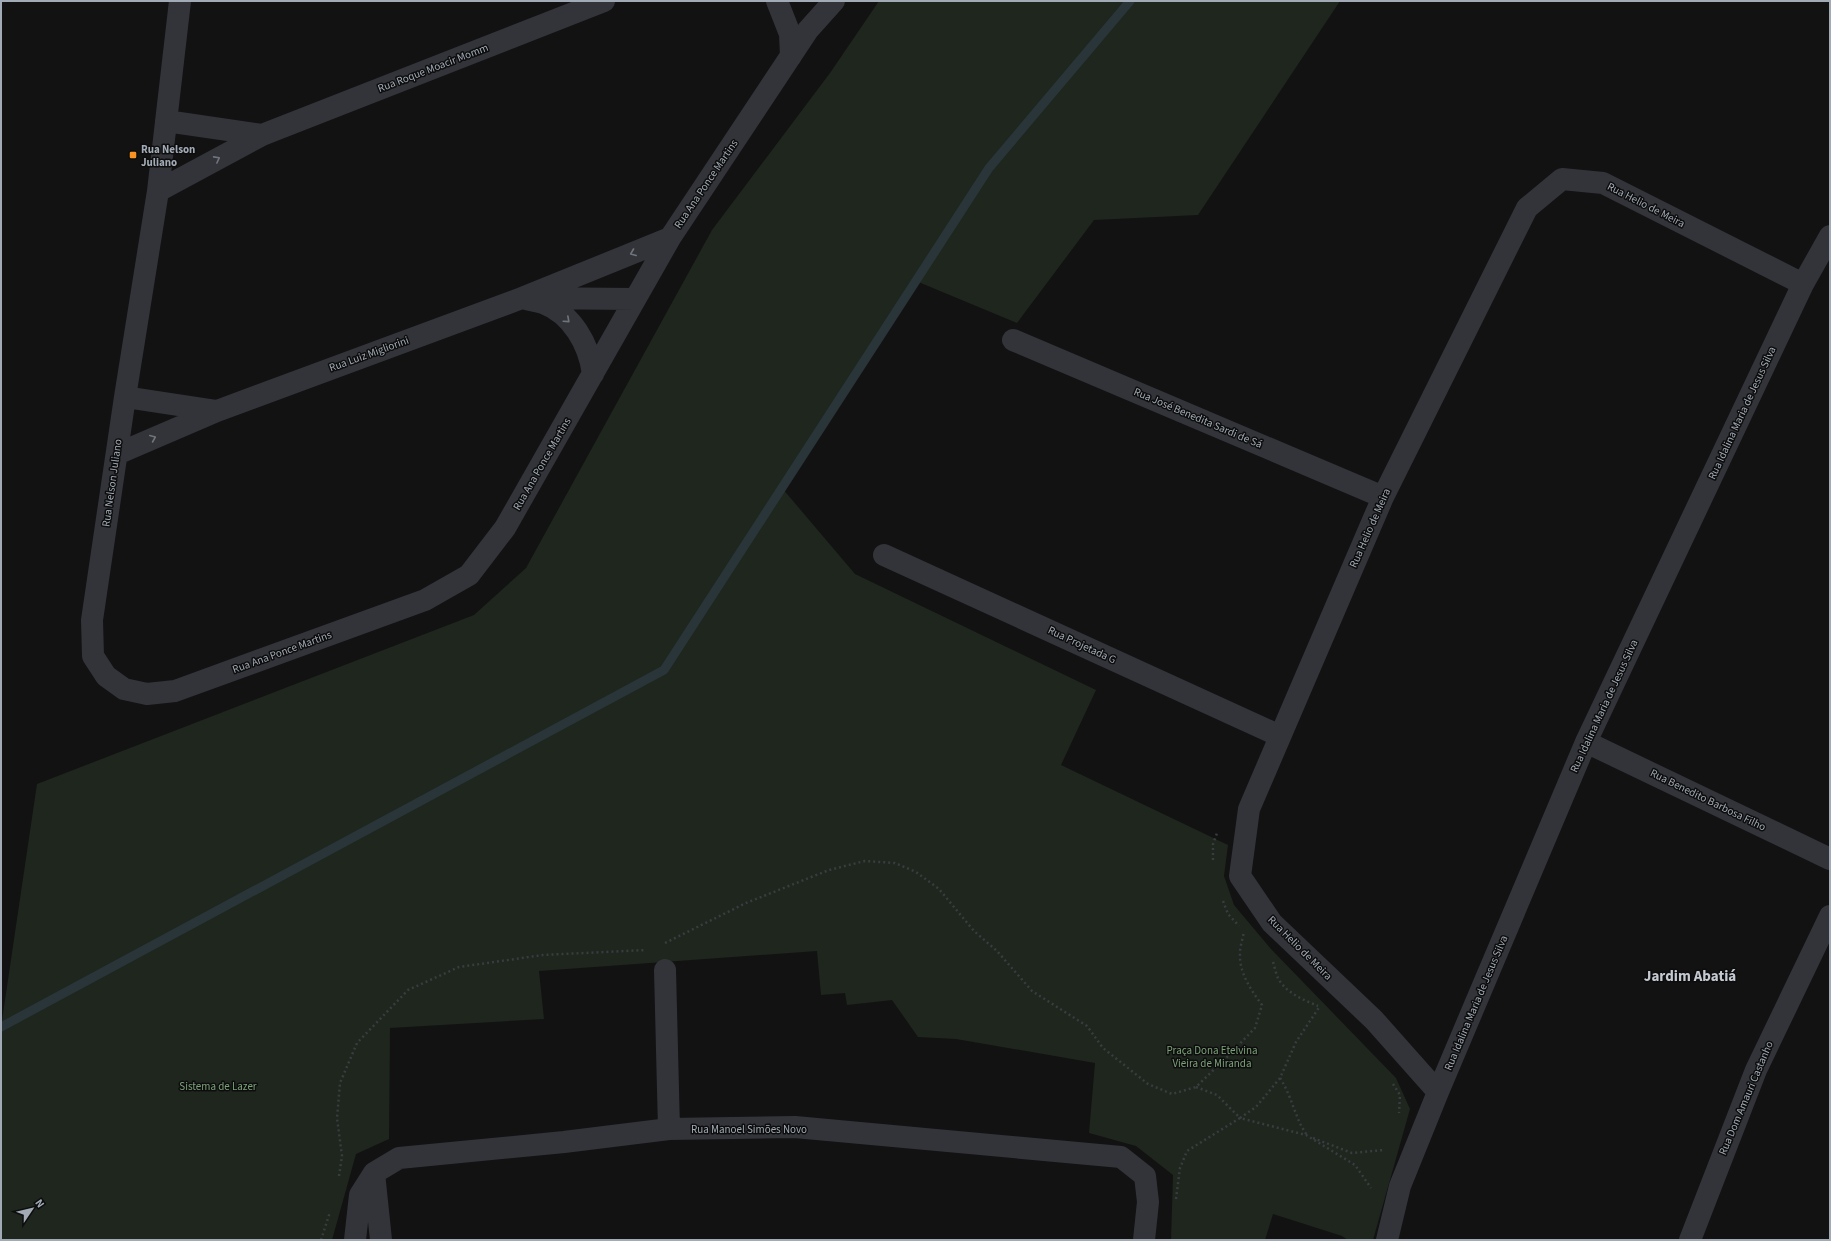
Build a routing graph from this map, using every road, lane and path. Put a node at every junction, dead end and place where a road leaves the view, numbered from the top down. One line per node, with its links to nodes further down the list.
1 (180, 1): 6 (street, Rua Nelson Juliano)
2 (604, 1): 7 (street, Rua Roque Moacir Momm)
3 (778, 1): 5 (street)
4 (834, 1): 5 (street, Rua Ana Ponce Martins)
5 (791, 56): 10 (street, Rua Ana Ponce Martins)
6 (166, 121): 7 (street, Rua Roque Moacir Momm); 8 (street, Rua Nelson Juliano)
7 (262, 135): 8 (street, Rua Roque Moacir Momm, one-way to 7)
8 (158, 190): 16 (street, Rua Nelson Juliano)
9 (1830, 236): 11 (street, Rua Idalina Maria de Jesus Silva)
10 (670, 238): 12 (street, Rua Luiz Migliorini, one-way to 12); 13 (street, Rua Ana Ponce Martins)
11 (1803, 284): 19 (street, Rua Helio de Meira); 23 (street, Rua Idalina Maria de Jesus Silva)
12 (522, 298): 13 (street, Rua Luiz Migliorini); 15 (street, one-way to 15); 17 (street, Rua Luiz Migliorini)
13 (635, 299): 15 (street, Rua Ana Ponce Martins)
14 (1013, 340): 19 (street, Rua José Benedita Sardi de Sá)
15 (593, 374): 21 (street, Rua Ana Ponce Martins)
16 (125, 397): 17 (street, Rua Luiz Migliorini); 18 (street, Rua Nelson Juliano)
17 (217, 411): 18 (street, Rua Luiz Migliorini, one-way to 17)
18 (117, 454): 21 (street, Rua Nelson Juliano)
19 (1383, 497): 22 (street, Rua Helio de Meira)
20 (884, 555): 22 (street, Rua Projetada G)
21 (93, 656)
22 (1280, 736): 40 (street, Rua Helio de Meira)
23 (1586, 742): 25 (street, Rua Benedito Barbosa Filho); 40 (street, Rua Idalina Maria de Jesus Silva)
24 (1218, 830): 26 (path)
25 (1830, 859)
26 (1214, 866)
27 (1222, 900): 29 (path)
28 (1830, 916): 58 (street, Rua Dom Amauri Castanho)
29 (1244, 931): 30 (path); 39 (path)
30 (1249, 936)
31 (664, 944): 39 (path)
32 (650, 950): 49 (path)
33 (1270, 958): 35 (path)
34 (665, 970): 43 (street)
35 (1320, 1006): 36 (path); 37 (path)
36 (1325, 1012)
37 (1280, 1078): 41 (path); 44 (path)
38 (1392, 1083): 42 (path)
39 (1196, 1087): 41 (path)
40 (1438, 1092): 57 (street, Rua Idalina Maria de Jesus Silva)
41 (1240, 1118): 44 (path); 51 (path)
42 (1398, 1119)
43 (669, 1130): 48 (street, Rua Manoel Simões Novo); 56 (street, Rua Manoel Simões Novo)
44 (1306, 1135): 46 (path); 50 (path)
45 (1387, 1144): 46 (path)
46 (1384, 1150): 47 (path)
47 (1382, 1157)
48 (374, 1173): 54 (street); 55 (street)
49 (338, 1182)
50 (1374, 1192)
51 (1176, 1204)
52 (330, 1210): 53 (path)
53 (320, 1240)
54 (355, 1240)
55 (381, 1240)
56 (1144, 1240)
57 (1387, 1240)
58 (1690, 1240)

